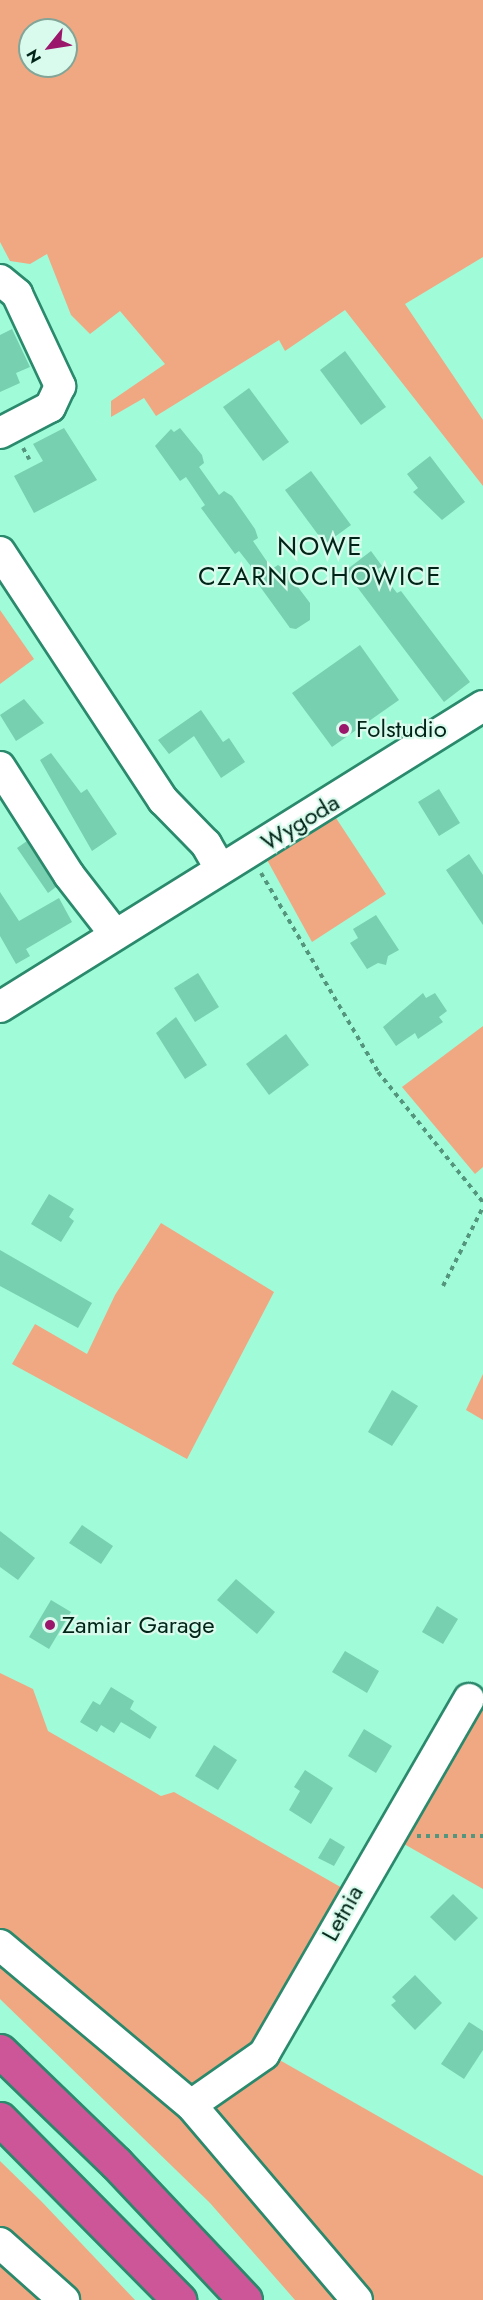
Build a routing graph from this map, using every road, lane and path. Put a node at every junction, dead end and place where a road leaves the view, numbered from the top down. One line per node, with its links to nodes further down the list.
1 (0, 280): 2 (street)
2 (0, 433)
3 (0, 552): 7 (street)
4 (483, 706): 6 (street, Wygoda)
5 (0, 767): 8 (street)
6 (250, 852): 7 (street, Wygoda); 10 (path)
7 (220, 868): 8 (street, Wygoda)
8 (114, 933): 9 (street, Wygoda)
9 (0, 1007)
10 (483, 1202)
11 (483, 1207): 12 (path)
12 (442, 1286)
13 (469, 1699): 14 (street, Letnia)
14 (387, 1835): 15 (path); 18 (street, Letnia)
15 (483, 1836)
16 (0, 1945): 18 (street)
17 (0, 2051): 23 (highway)
18 (191, 2105): 24 (street)
19 (0, 2119): 22 (highway)
20 (0, 2243): 21 (street)
21 (64, 2300)
22 (179, 2300)
23 (245, 2300)
24 (357, 2300)

